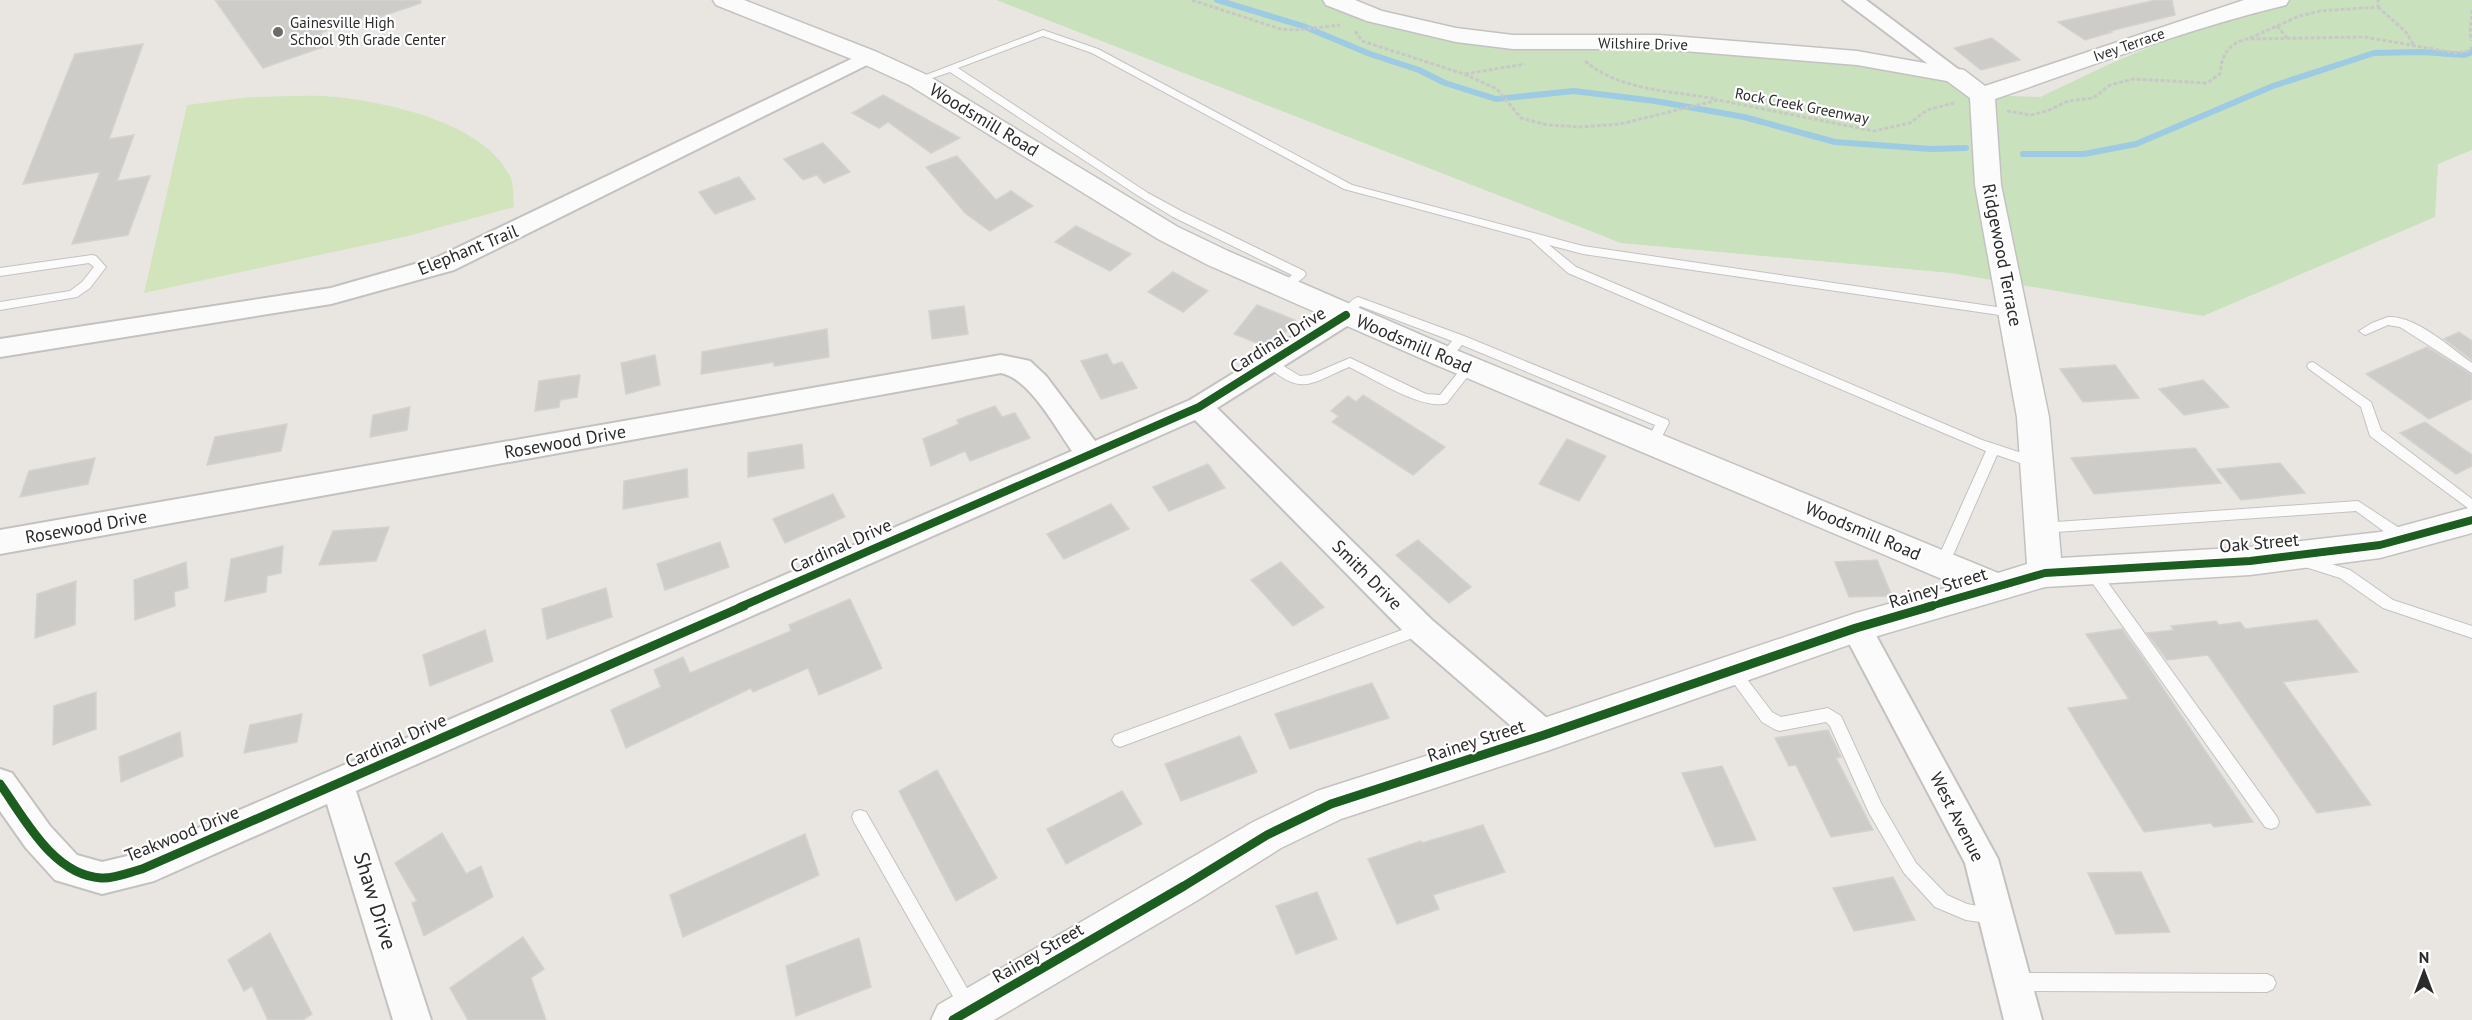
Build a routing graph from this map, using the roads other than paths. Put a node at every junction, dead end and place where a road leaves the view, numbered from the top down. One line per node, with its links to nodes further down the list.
1 (724, 0): 5 (street, Woodsmill Road)
2 (1334, 0): 7 (street, Wilshire Drive)
3 (1853, 0): 7 (street)
4 (2278, 0): 9 (street, Ivey Terrace)
5 (868, 57): 8 (street, Woodsmill Road); 17 (street, Elephant Trail)
6 (951, 68): 8 (lane); 10 (lane); 11 (lane)
7 (1955, 75): 9 (street)
8 (918, 80): 10 (street, Woodsmill Road)
9 (1982, 98): 14 (street, Ridgewood Terrace)
10 (1133, 201): 15 (street, Woodsmill Road)
11 (1531, 236): 14 (lane); 23 (lane)
12 (0, 272): 13 (lane)
13 (0, 306)
14 (2013, 313): 25 (street, Ridgewood Terrace)
15 (1346, 315): 18 (street, Woodsmill Road); 19 (street, Cardinal Drive)
16 (2365, 331): 21 (lane)
17 (0, 348)
18 (1458, 355): 19 (lane); 32 (street, Woodsmill Road)
19 (1270, 362): 22 (street, Cardinal Drive)
20 (2313, 366): 26 (lane)
21 (2472, 369)
22 (1199, 406): 24 (street, Cardinal Drive); 36 (street, Smith Drive)
23 (1993, 449): 25 (lane); 32 (lane)
24 (1089, 454): 30 (street, Rosewood Drive); 42 (street, Cardinal Drive)
25 (2036, 464): 28 (street, Ridgewood Terrace)
26 (2472, 506)
27 (2472, 520): 29 (street, Oak Street)
28 (2042, 528): 29 (lane); 34 (street, Ridgewood Terrace)
29 (2405, 539): 31 (street, Oak Street)
30 (0, 542)
31 (2289, 556): 33 (street, Oak Street); 38 (lane)
32 (1942, 565): 35 (street, Woodsmill Road)
33 (2091, 570): 34 (street, Oak Street); 45 (lane)
34 (2045, 573): 35 (street, Rainey Street)
35 (1994, 586): 37 (street, Rainey Street)
36 (1420, 628): 40 (street, Smith Drive); 41 (lane)
37 (1856, 628): 39 (street, Rainey Street); 46 (street, West Avenue)
38 (2472, 632)
39 (1732, 670): 40 (street, Rainey Street); 46 (lane)
40 (1544, 735): 49 (street, Rainey Street)
41 (1120, 740)
42 (338, 783): 43 (street, Teakwood Drive); 50 (street, Shaw Drive)
43 (0, 784)
44 (860, 817): 49 (lane)
45 (2271, 822)
46 (1996, 916): 47 (street, West Avenue)
47 (2013, 983): 48 (lane); 51 (street, West Avenue)
48 (2267, 983)
49 (962, 1015)
50 (412, 1020)
51 (2023, 1020)

